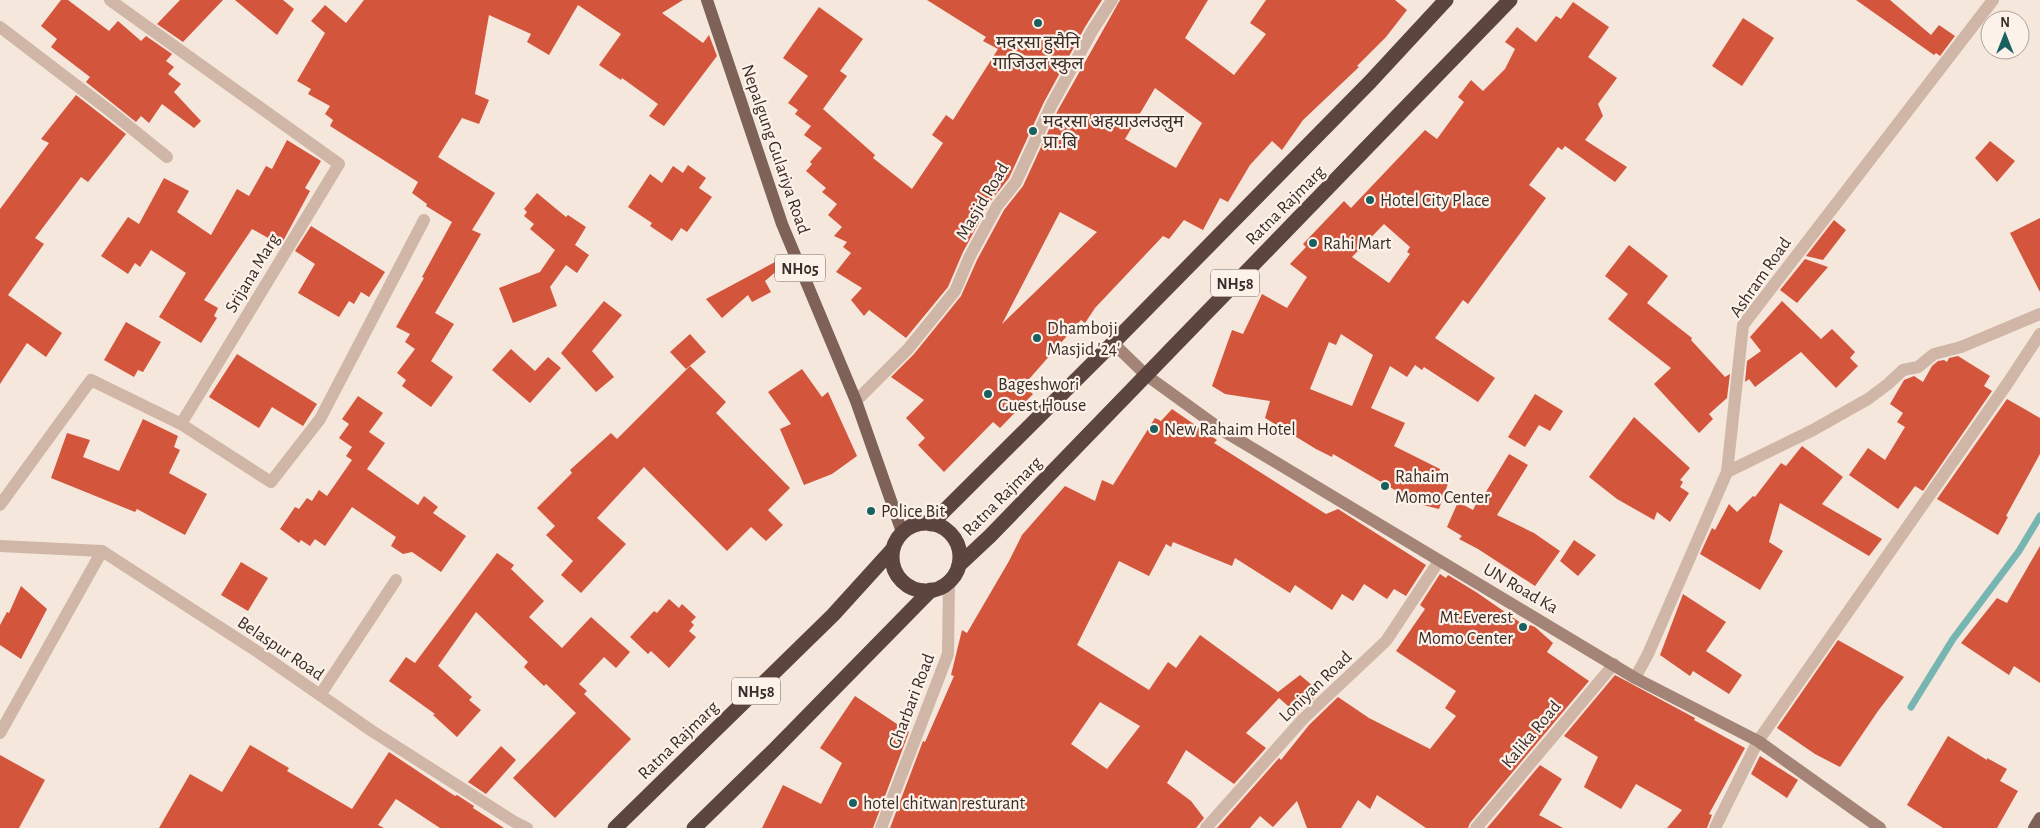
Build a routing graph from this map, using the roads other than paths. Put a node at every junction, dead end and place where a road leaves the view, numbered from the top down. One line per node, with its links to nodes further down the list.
1 (110, 0): 15 (street, Srijana Marg)
2 (707, 0): 14 (main road, Nepalgung Gulariya Road / NH05)
3 (1112, 0): 14 (street, Masjid Road)
4 (1446, 0): 12 (highway, Ratna Rajmarg / NH58)
5 (1510, 0): 13 (highway, Ratna Rajmarg / NH58)
6 (1992, 0): 16 (street, Ashram Road)
7 (0, 27): 8 (street)
8 (167, 157)
9 (424, 220): 15 (street)
10 (2040, 314): 16 (street)
11 (2040, 334): 32 (street)
12 (1113, 344): 13 (street, UN Road Ka); 18 (highway, Ratna Rajmarg / NH58)
13 (1146, 375): 23 (street, UN Road Ka); 24 (highway, Ratna Rajmarg / NH58)
14 (856, 401): 19 (main road, Nepalgung Gulariya Road / NH05)
15 (181, 424): 17 (street)
16 (1727, 472): 29 (street, Ashram Road)
17 (0, 504)
18 (931, 524): 19 (highway); 24 (highway, Ratna Rajmarg)
19 (902, 532): 21 (highway, Ratna Rajmarg / NH58)
20 (0, 546): 22 (street)
21 (892, 550): 27 (highway); 35 (highway, Ratna Rajmarg / NH58)
22 (102, 551): 30 (street, Belaspur Road); 31 (street)
23 (1439, 561): 28 (street, UN Road Ka); 38 (street, Loniyan Road)
24 (959, 565): 26 (highway, Ratna Rajmarg / NH58)
25 (396, 580): 30 (street)
26 (949, 582): 27 (highway); 37 (street, Gharbari Road)
27 (931, 590): 36 (highway)
28 (1614, 664): 29 (street, UN Road Ka); 39 (street, Kalika Road)
29 (1635, 678): 32 (street, UN Road Ka)
30 (320, 695): 34 (street, Belaspur Road)
31 (0, 733)
32 (1758, 741): 40 (street); 41 (street, UN Road Ka)
33 (2040, 818): 42 (main road)
34 (527, 828)
35 (615, 828)
36 (694, 828)
37 (881, 828)
38 (1206, 828)
39 (1476, 828)
40 (1715, 828)
41 (1880, 828)
42 (2034, 828)

